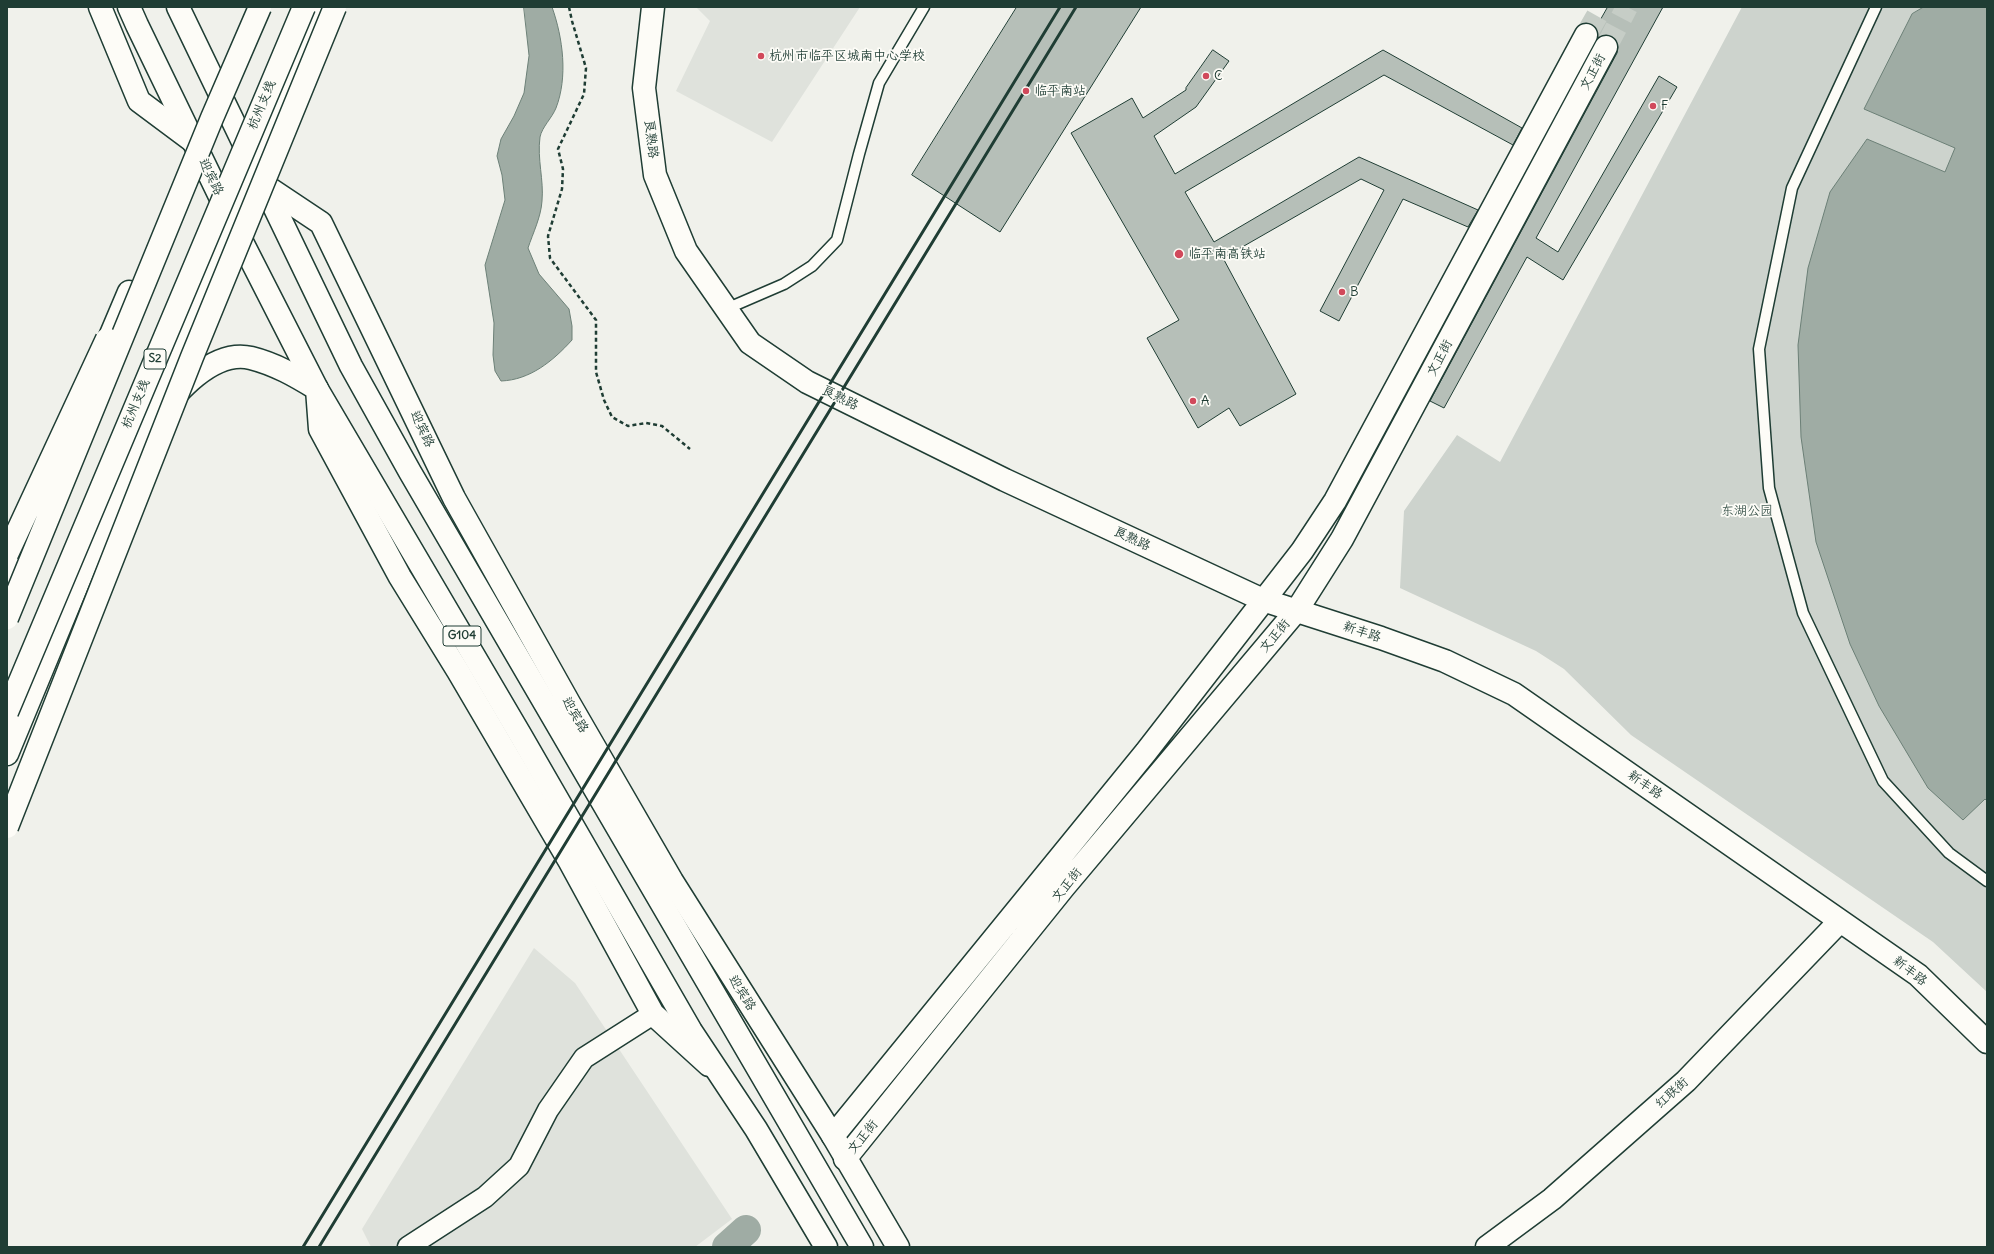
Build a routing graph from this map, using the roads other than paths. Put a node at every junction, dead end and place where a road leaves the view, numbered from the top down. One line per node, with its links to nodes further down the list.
1 (100, 7): 16 (main road)
2 (130, 7): 16 (main road, 迎宾路 / G104)
3 (178, 7): 14 (main road, 迎宾路 / G104)
4 (248, 7): 14 (main road)
5 (260, 7): 15 (main road, bridge)
6 (304, 7): 28 (main road, 杭州支线 / S2, bridge)
7 (320, 7): 17 (main road)
8 (335, 7): 30 (main road, bridge)
9 (653, 7): 20 (main road, 良熟路)
10 (924, 7): 20 (lane)
11 (1876, 7): 31 (lane)
12 (1586, 35): 25 (main road, 文正街)
13 (1606, 47): 26 (main road, 文正街)
14 (216, 86): 16 (main road); 17 (main road, 迎宾路 / G104)
15 (212, 118): 23 (main road, bridge); 27 (main road, bridge)
16 (194, 142): 19 (main road, 迎宾路 / G104); 24 (main road)
17 (254, 166): 18 (main road, 迎宾路 / G104); 19 (main road)
18 (264, 185): 36 (main road, 迎宾路); 40 (main road, 迎宾路 / G104)
19 (230, 216): 21 (main road, 迎宾路 / G104); 22 (main road)
20 (726, 309): 25 (main road, 良熟路)
21 (317, 389): 22 (main road); 33 (main road, 迎宾路); 35 (main road, 迎宾路 / G104)
22 (137, 439): 29 (main road)
23 (7, 554)
24 (7, 578)
25 (1263, 600): 26 (main road, 新丰路); 36 (main road, 文正街)
26 (1297, 610): 32 (main road, 新丰路); 37 (main road, 文正街)
27 (7, 618)
28 (7, 712)
29 (7, 754)
30 (7, 827)
31 (1987, 881)
32 (1840, 921): 34 (main road, 新丰路); 42 (main road, 红联街)
33 (653, 1014): 35 (main road, 迎宾路); 38 (street)
34 (1987, 1042)
35 (719, 1074): 39 (main road, 迎宾路 / G104)
36 (833, 1136): 37 (main road, 迎宾路)
37 (845, 1159): 41 (main road, 迎宾路)
38 (408, 1247)
39 (826, 1247)
40 (862, 1247)
41 (898, 1247)
42 (1487, 1247)

